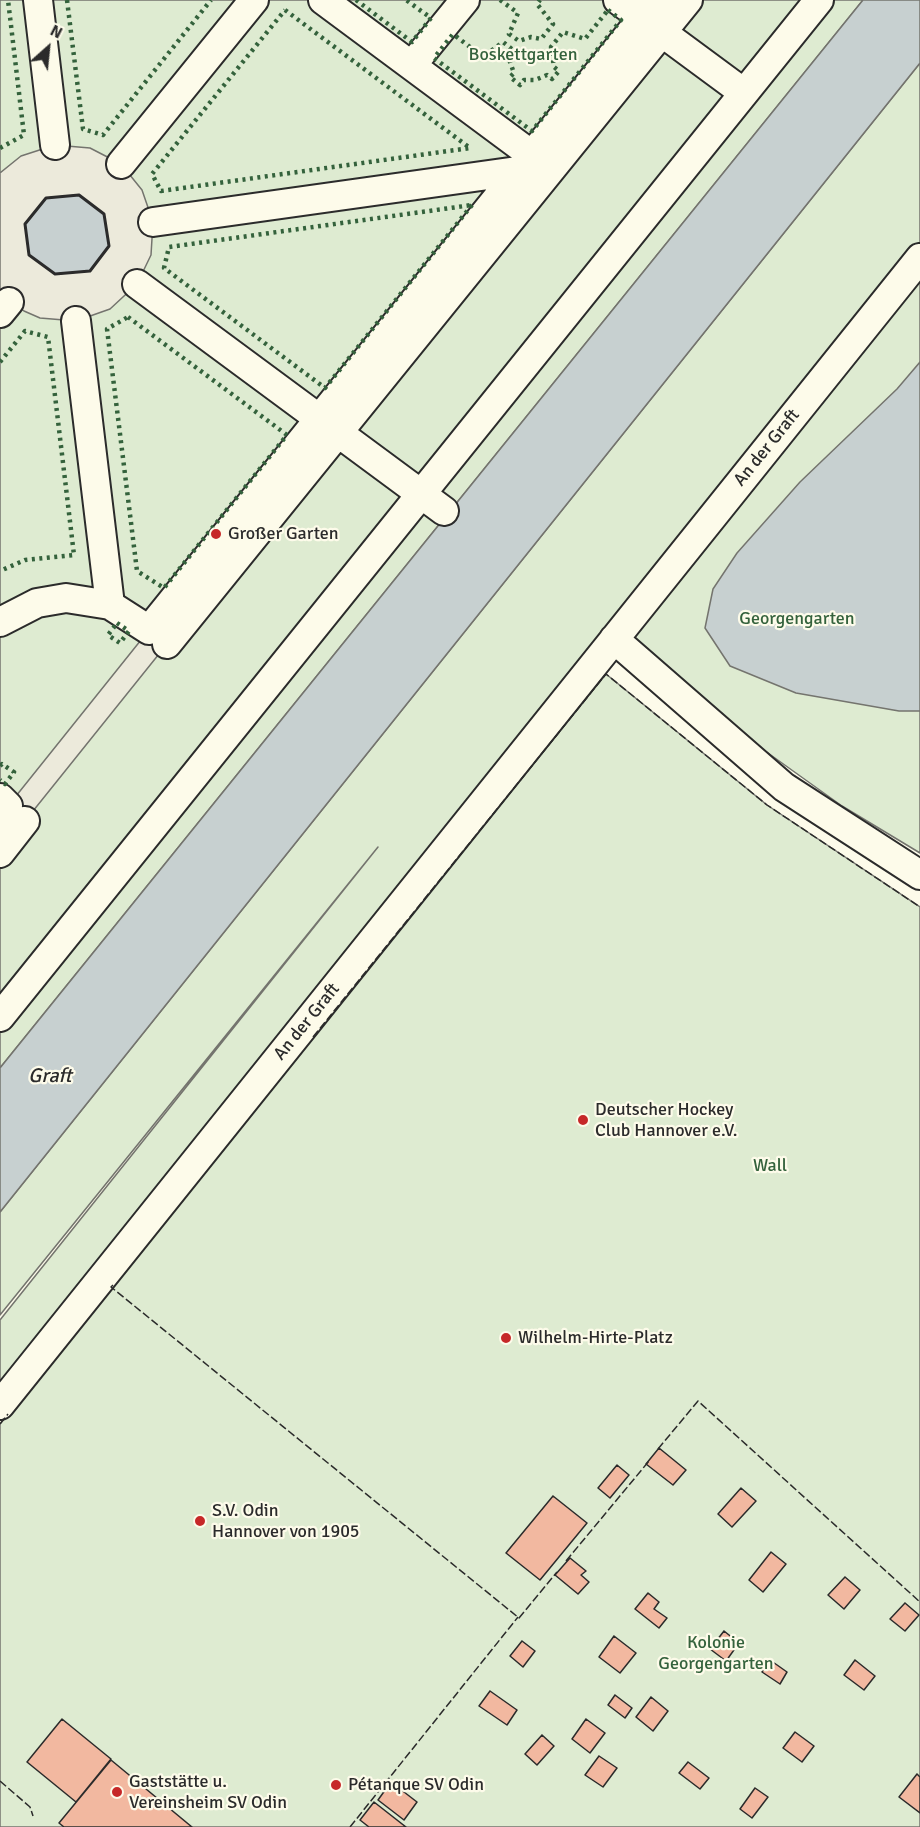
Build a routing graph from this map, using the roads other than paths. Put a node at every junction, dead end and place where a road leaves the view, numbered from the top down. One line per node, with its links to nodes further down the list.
1 (38, 0): 11 (street)
2 (254, 0): 12 (street)
3 (323, 0): 9 (street)
4 (465, 0): 9 (street)
5 (618, 0): 8 (street)
6 (688, 0): 8 (street)
7 (819, 0): 10 (street)
8 (654, 17): 10 (street); 13 (street)
9 (412, 65): 13 (street)
10 (744, 93): 19 (street)
11 (55, 145)
12 (121, 164)
13 (534, 165): 14 (street); 18 (street)
14 (153, 222)
15 (920, 258): 23 (street, An der Graft)
16 (137, 284): 18 (street)
17 (76, 321): 21 (street)
18 (329, 426): 19 (street); 21 (street); 24 (street)
19 (421, 494): 20 (street); 29 (street)
20 (444, 511)
21 (110, 605): 22 (street)
22 (5, 611)
23 (614, 639): 28 (street); 30 (street, An der Graft)
24 (167, 644)
25 (0, 798): 26 (street)
26 (13, 819): 27 (street)
27 (0, 853)
28 (920, 875)
29 (0, 1017)
30 (0, 1405)

